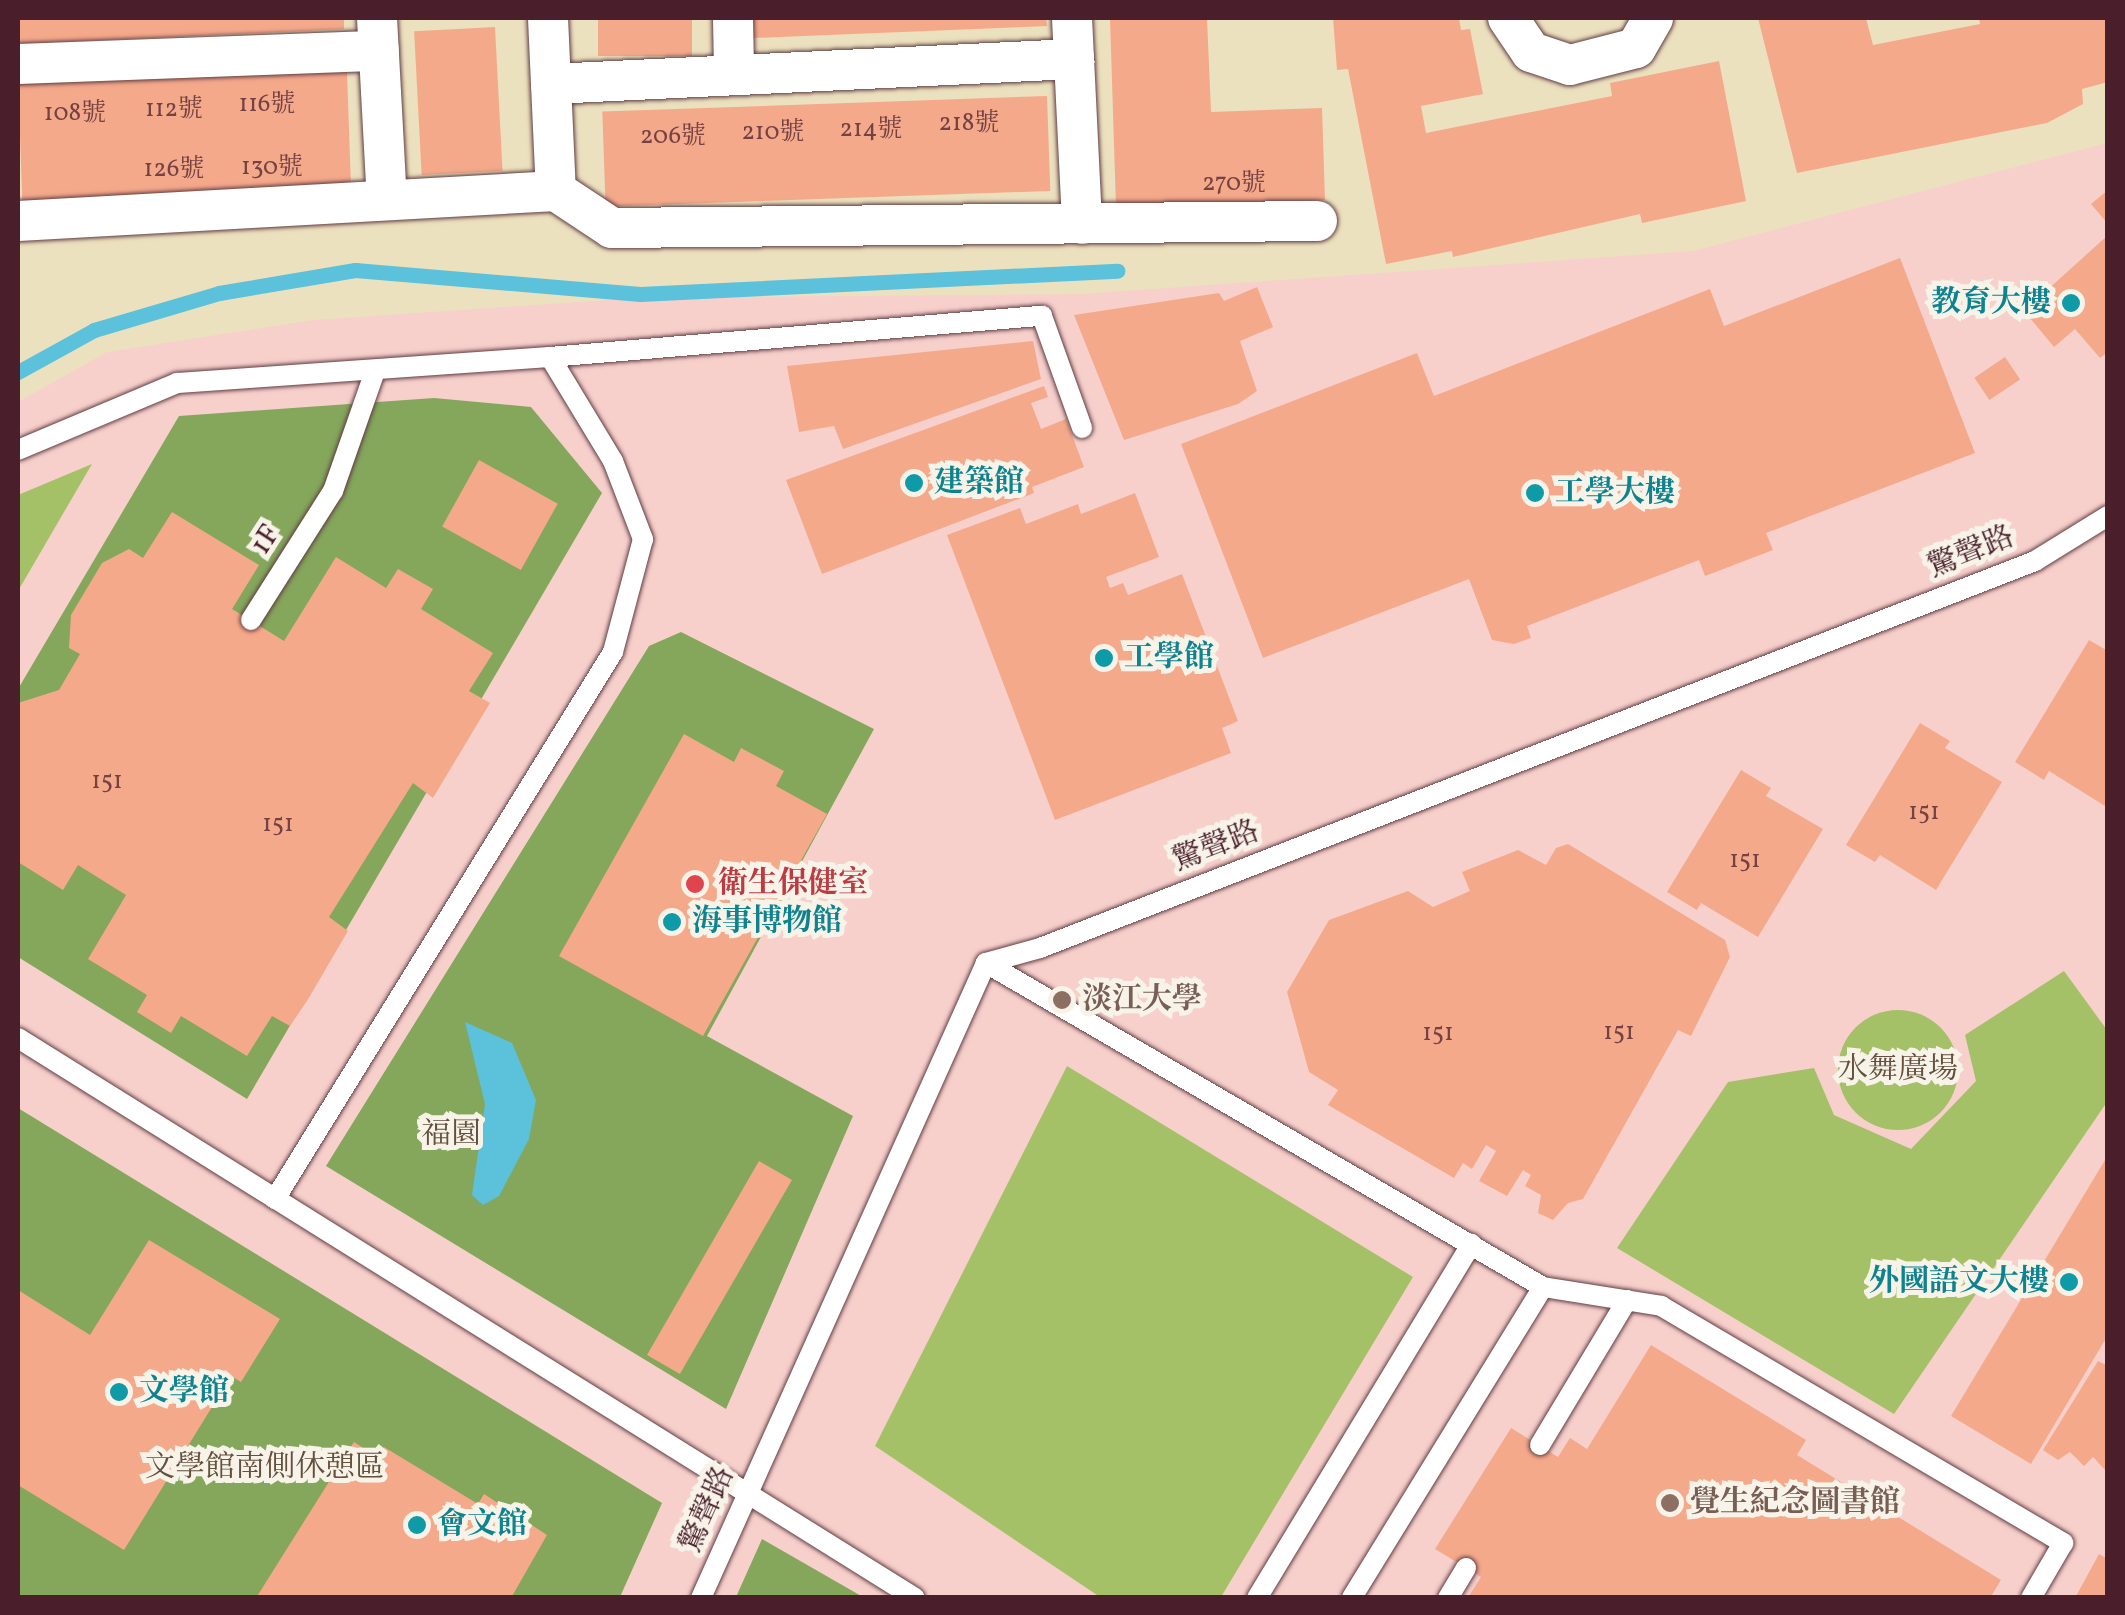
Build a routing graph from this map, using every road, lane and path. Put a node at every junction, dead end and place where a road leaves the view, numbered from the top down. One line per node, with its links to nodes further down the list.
1 (548, 18): 10 (street)
2 (732, 18): 9 (street)
3 (1072, 18): 7 (street)
4 (1508, 18): 5 (street)
5 (1654, 18)
6 (378, 34): 8 (street); 12 (street)
7 (1074, 59): 9 (street); 15 (street)
8 (18, 64)
9 (734, 72): 10 (street)
10 (552, 84): 11 (street)
11 (556, 190): 12 (street); 15 (street)
12 (387, 200): 13 (street)
13 (18, 220)
14 (1316, 221): 15 (street)
15 (1082, 224)
16 (550, 357): 17 (lane); 18 (lane); 24 (lane)
17 (374, 370): 19 (lane); 21 (lane, 1F)
18 (1082, 428)
19 (18, 450)
20 (2108, 516): 22 (lane, 驚聲路)
21 (250, 620)
22 (986, 964): 25 (lane); 29 (lane, 驚聲路)
23 (18, 1038): 24 (lane)
24 (275, 1199): 29 (lane)
25 (1471, 1244): 26 (lane); 33 (lane)
26 (1544, 1287): 27 (lane); 34 (lane)
27 (1627, 1300): 28 (lane); 36 (lane)
28 (1540, 1445)
29 (748, 1494): 31 (lane, 驚聲路); 32 (lane)
30 (1466, 1568): 35 (lane)
31 (702, 1598)
32 (915, 1598)
33 (1257, 1598)
34 (1352, 1598)
35 (1448, 1598)
36 (2032, 1598)

